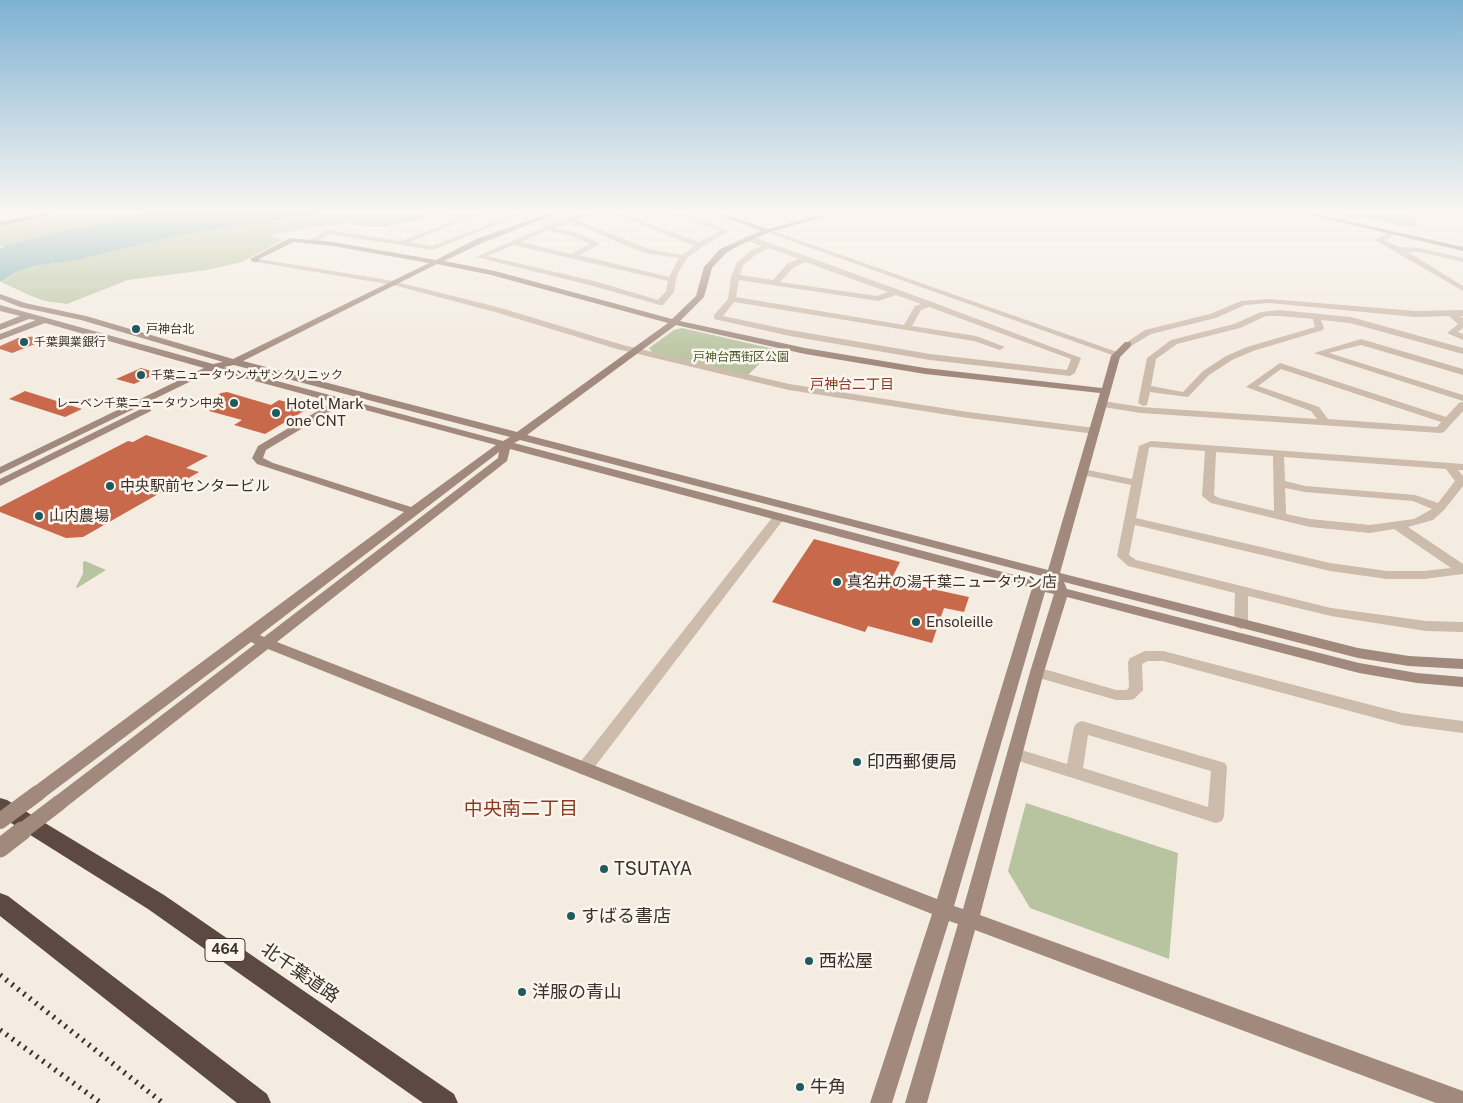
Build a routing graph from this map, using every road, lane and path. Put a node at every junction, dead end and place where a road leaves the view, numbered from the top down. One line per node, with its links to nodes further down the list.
1 (265, 261): 18 (street)
2 (436, 261): 18 (street)
3 (439, 261): 16 (street)
4 (499, 261): 14 (street)
5 (599, 261): 17 (street)
6 (681, 261): 17 (street)
7 (712, 261): 34 (street)
8 (742, 261): 15 (street)
9 (800, 261): 19 (street)
10 (812, 261): 13 (street)
11 (1417, 261): 20 (street)
12 (858, 262): 13 (street); 27 (street)
13 (836, 270): 21 (street)
14 (539, 271): 16 (street); 17 (street)
15 (735, 277): 19 (street); 23 (street)
16 (521, 280): 34 (street)
17 (672, 280)
18 (393, 283): 44 (street); 49 (street)
19 (775, 283): 21 (street)
20 (1463, 289)
21 (896, 292): 24 (street)
22 (0, 296): 26 (street)
23 (732, 299): 37 (street); 38 (street)
24 (928, 304): 35 (street); 37 (street)
25 (4, 309): 32 (street)
26 (44, 310): 28 (street); 32 (street)
27 (1001, 312): 35 (street); 46 (street)
28 (61, 313): 33 (street); 49 (street)
29 (1450, 313): 30 (street); 40 (street); 46 (street)
30 (1463, 313)
31 (1316, 316): 45 (street); 52 (street); 52 (street)
32 (26, 317): 33 (street); 36 (street)
33 (41, 321): 39 (street); 49 (street)
34 (674, 322): 42 (street); 44 (street)
35 (979, 323): 41 (street)
36 (0, 326)
37 (907, 327): 43 (street)
38 (790, 333): 42 (street); 47 (street)
39 (0, 337)
40 (1463, 337)
41 (1020, 338): 43 (street); 48 (street)
42 (776, 345): 50 (street)
43 (1000, 348): 48 (street)
44 (636, 351): 61 (street); 62 (street)
45 (1463, 351)
46 (1118, 354): 53 (street)
47 (930, 357): 48 (street); 50 (street)
48 (997, 365)
49 (224, 366): 55 (street); 62 (street); 68 (street); 70 (street)
50 (925, 371): 53 (street)
51 (1463, 372): 54 (street)
52 (1146, 388): 56 (street)
53 (1107, 391): 57 (street)
54 (1463, 398)
55 (343, 400): 63 (street); 74 (street)
56 (1143, 403)
57 (1104, 404): 60 (street); 61 (street)
58 (1463, 405): 59 (street)
59 (1448, 421): 60 (street); 60 (street)
60 (1325, 422)
61 (1095, 431): 69 (street)
62 (520, 436): 63 (street); 80 (street)
63 (506, 445): 74 (street); 76 (street); 85 (street)
64 (1211, 448): 65 (street); 71 (street); 75 (street)
65 (1278, 454): 66 (street); 72 (street)
66 (1449, 466): 67 (street); 73 (street)
67 (1463, 467)
68 (0, 471)
69 (1083, 472): 71 (street); 80 (street)
70 (0, 483)
71 (1137, 483): 77 (street)
72 (1279, 484): 73 (street); 75 (street)
73 (1440, 508): 78 (street)
74 (413, 511): 85 (street)
75 (1280, 516): 78 (street)
76 (779, 517): 80 (street); 91 (street)
77 (1131, 520): 79 (street); 82 (street)
78 (1398, 526): 79 (street)
79 (1463, 570)
80 (1047, 579): 81 (street); 83 (street); 97 (street)
81 (1062, 591): 87 (street); 88 (street)
82 (1242, 591): 83 (street); 84 (street)
83 (1241, 624): 86 (street)
84 (1463, 627)
85 (257, 639): 91 (street); 94 (street, bridge); 95 (street, bridge)
86 (1463, 664)
87 (1037, 672): 89 (street); 90 (street)
88 (1463, 682)
89 (1463, 727)
90 (1015, 754): 92 (street); 98 (street)
91 (584, 769): 97 (street)
92 (1074, 772): 92 (street)
93 (0, 806): 101 (highway, 北千葉道路 / 464)
94 (0, 821)
95 (0, 848)
96 (0, 903): 100 (highway)
97 (943, 910): 98 (street); 102 (street)
98 (969, 920): 99 (street); 103 (street)
99 (1463, 1102)
100 (258, 1103)
101 (445, 1103)
102 (881, 1103)
103 (916, 1103)

